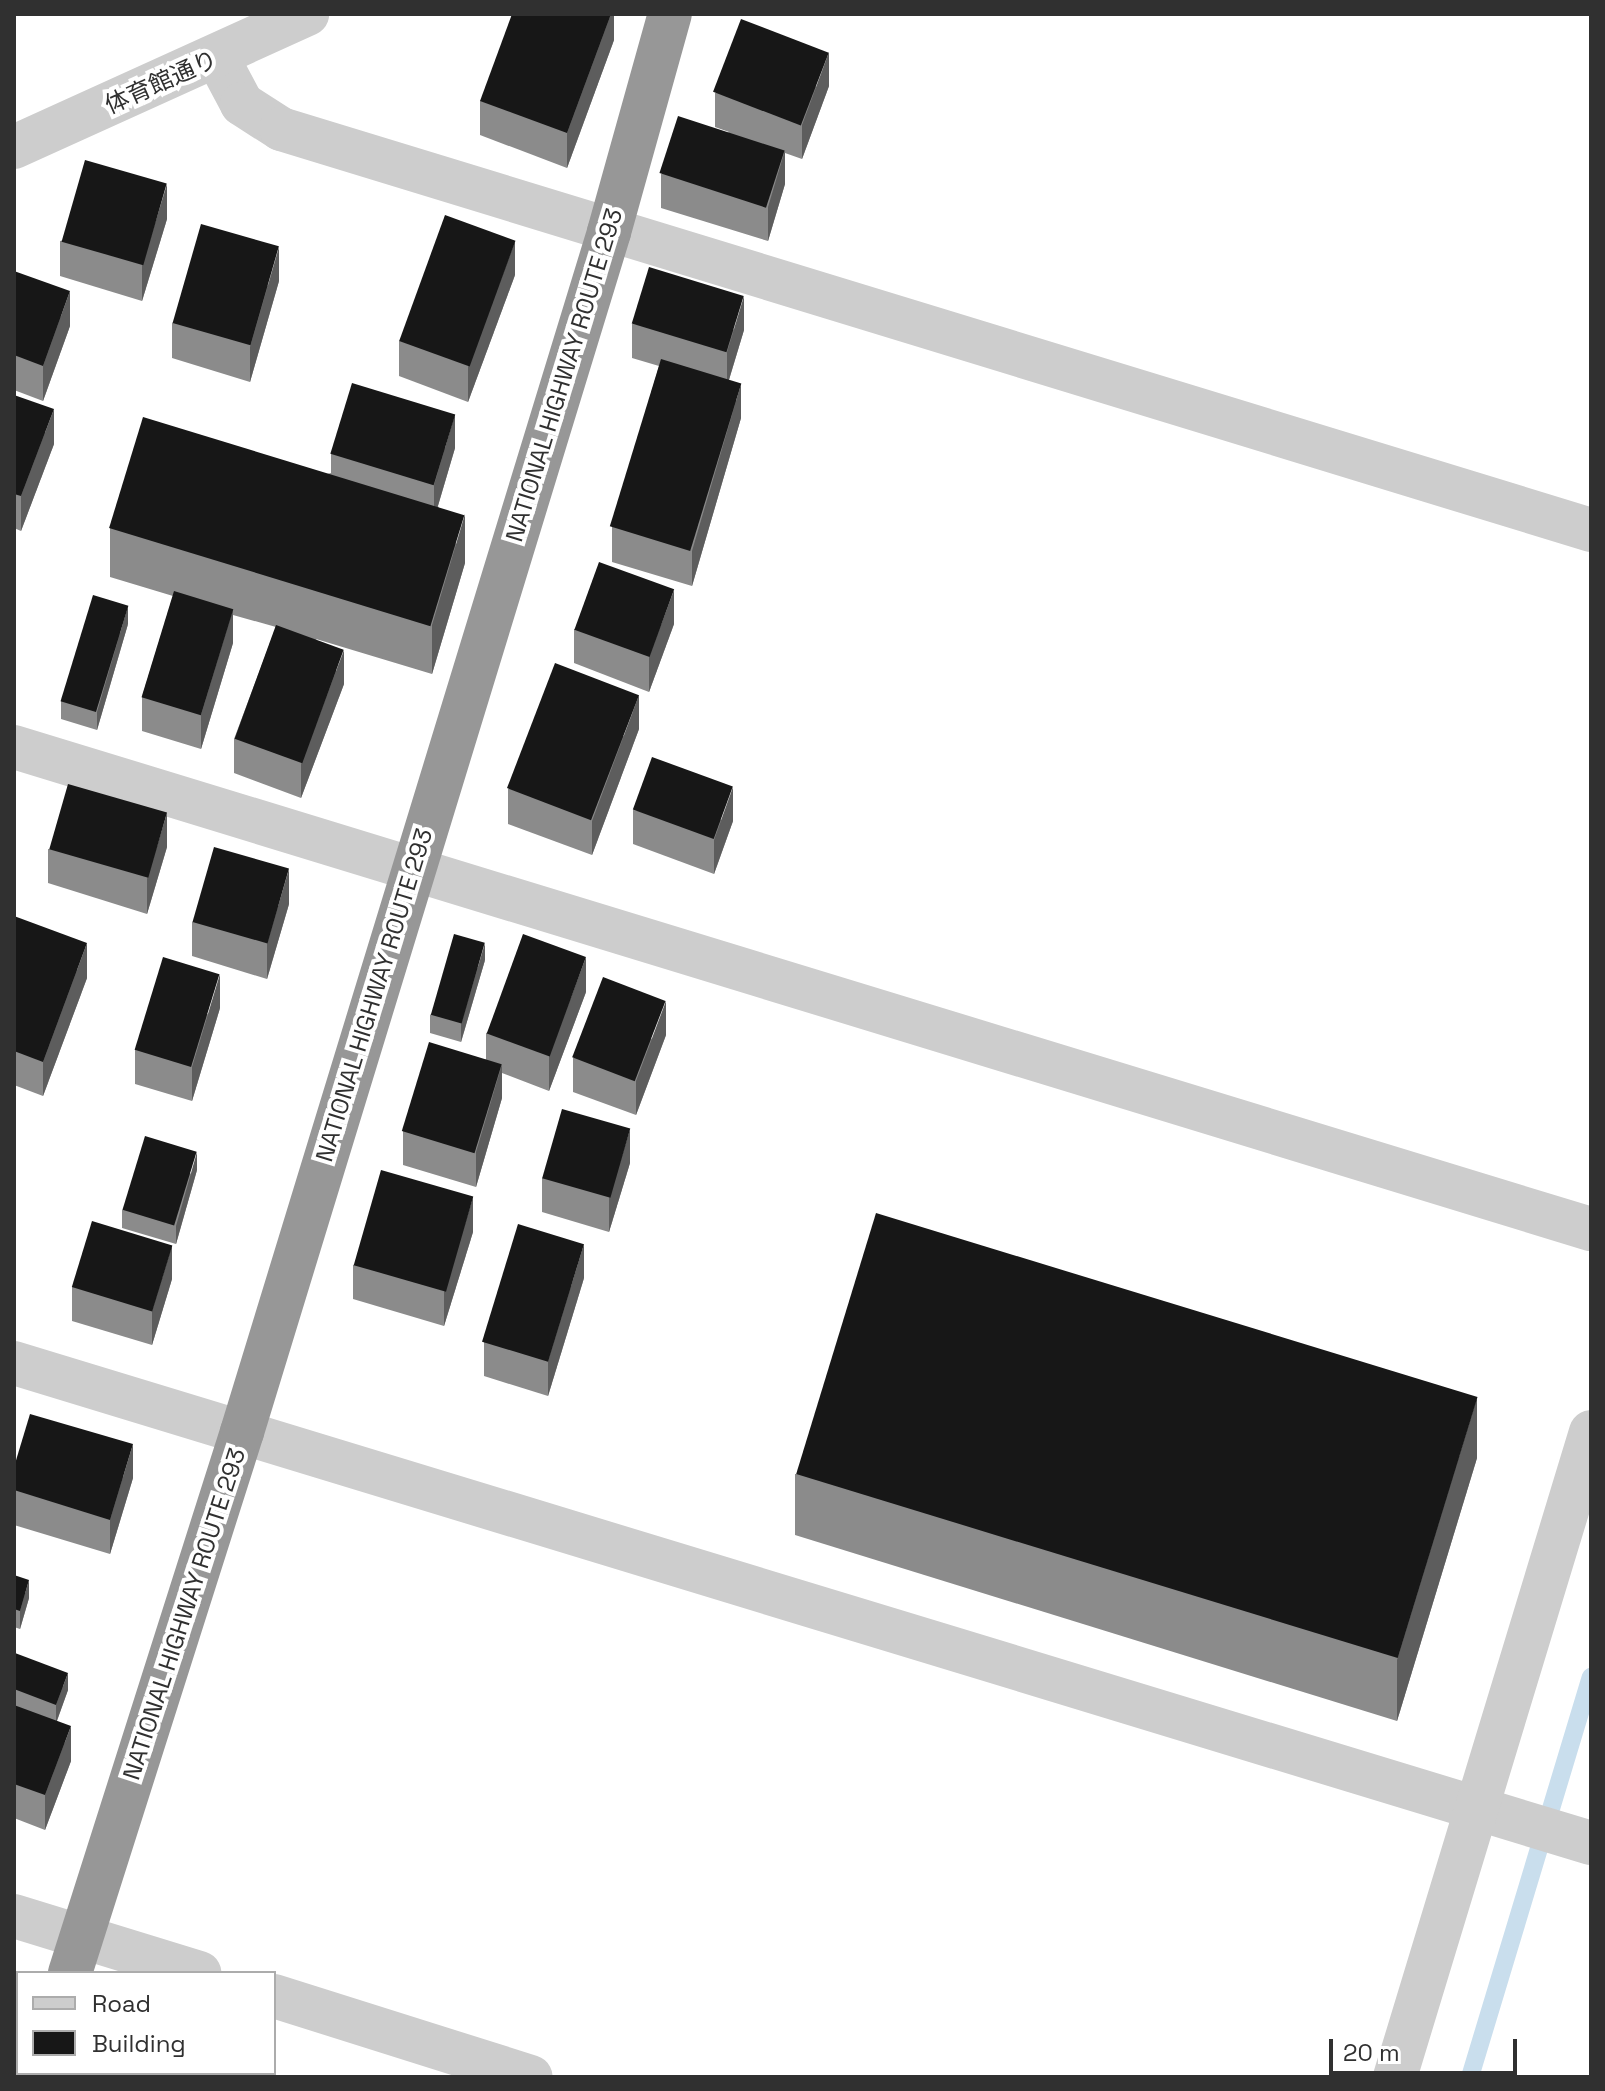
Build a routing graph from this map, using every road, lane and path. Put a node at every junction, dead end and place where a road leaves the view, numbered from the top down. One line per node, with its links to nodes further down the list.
1 (307, 14): 3 (street, 体育館通り)
2 (670, 14): 5 (highway, NATIONAL HIGHWAY ROUTE 293)
3 (217, 57): 4 (street, 体育館通り); 5 (street)
4 (14, 147)
5 (609, 232): 6 (street); 8 (highway, NATIONAL HIGHWAY ROUTE 293)
6 (1591, 530)
7 (14, 747): 8 (street)
8 (411, 871): 9 (street); 11 (highway, NATIONAL HIGHWAY ROUTE 293)
9 (1591, 1229)
10 (14, 1363): 11 (street)
11 (242, 1432): 13 (street); 16 (highway, NATIONAL HIGHWAY ROUTE 293)
12 (1591, 1432): 13 (street)
13 (1480, 1810): 14 (street); 20 (street)
14 (1591, 1843)
15 (14, 1916): 16 (street)
16 (76, 1954): 17 (street)
17 (186, 1971)
18 (276, 1997): 19 (street)
19 (531, 2077)
20 (1395, 2077)

